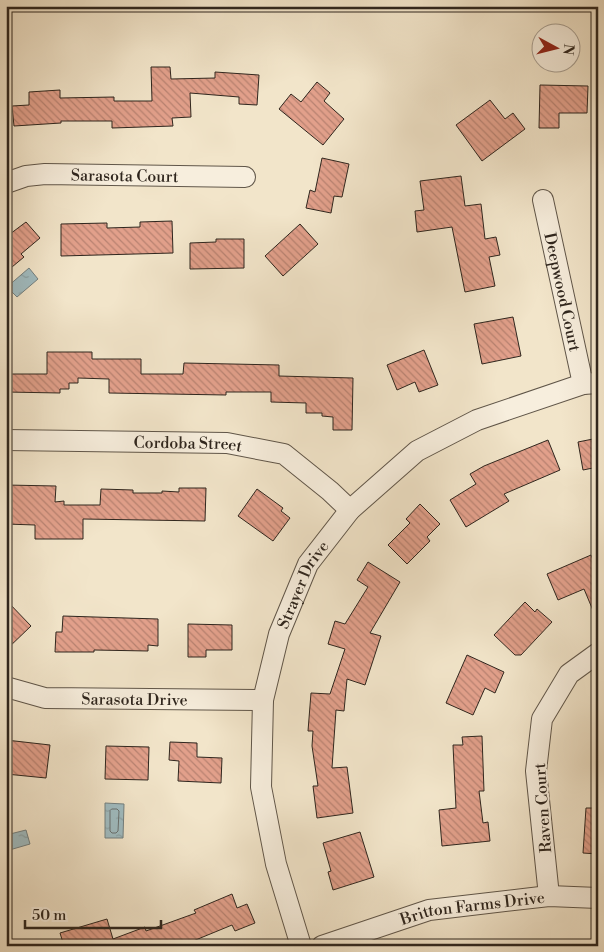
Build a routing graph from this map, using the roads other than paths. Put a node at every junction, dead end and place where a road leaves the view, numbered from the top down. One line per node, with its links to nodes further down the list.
1 (245, 177): 2 (street, Sarasota Court)
2 (6, 183)
3 (544, 200): 4 (street, Deepwood Court)
4 (590, 383): 6 (street, Strayer Drive)
5 (6, 440): 6 (street, Cordoba Street)
6 (350, 510): 9 (street, Strayer Drive)
7 (598, 653): 10 (street, Raven Court)
8 (6, 687): 9 (street, Sarasota Drive)
9 (263, 700): 12 (street, Strayer Drive)
10 (549, 896): 11 (street, Britton Farms Drive); 13 (street, Britton Farms Drive)
11 (598, 898)
12 (301, 946)
13 (322, 946)

